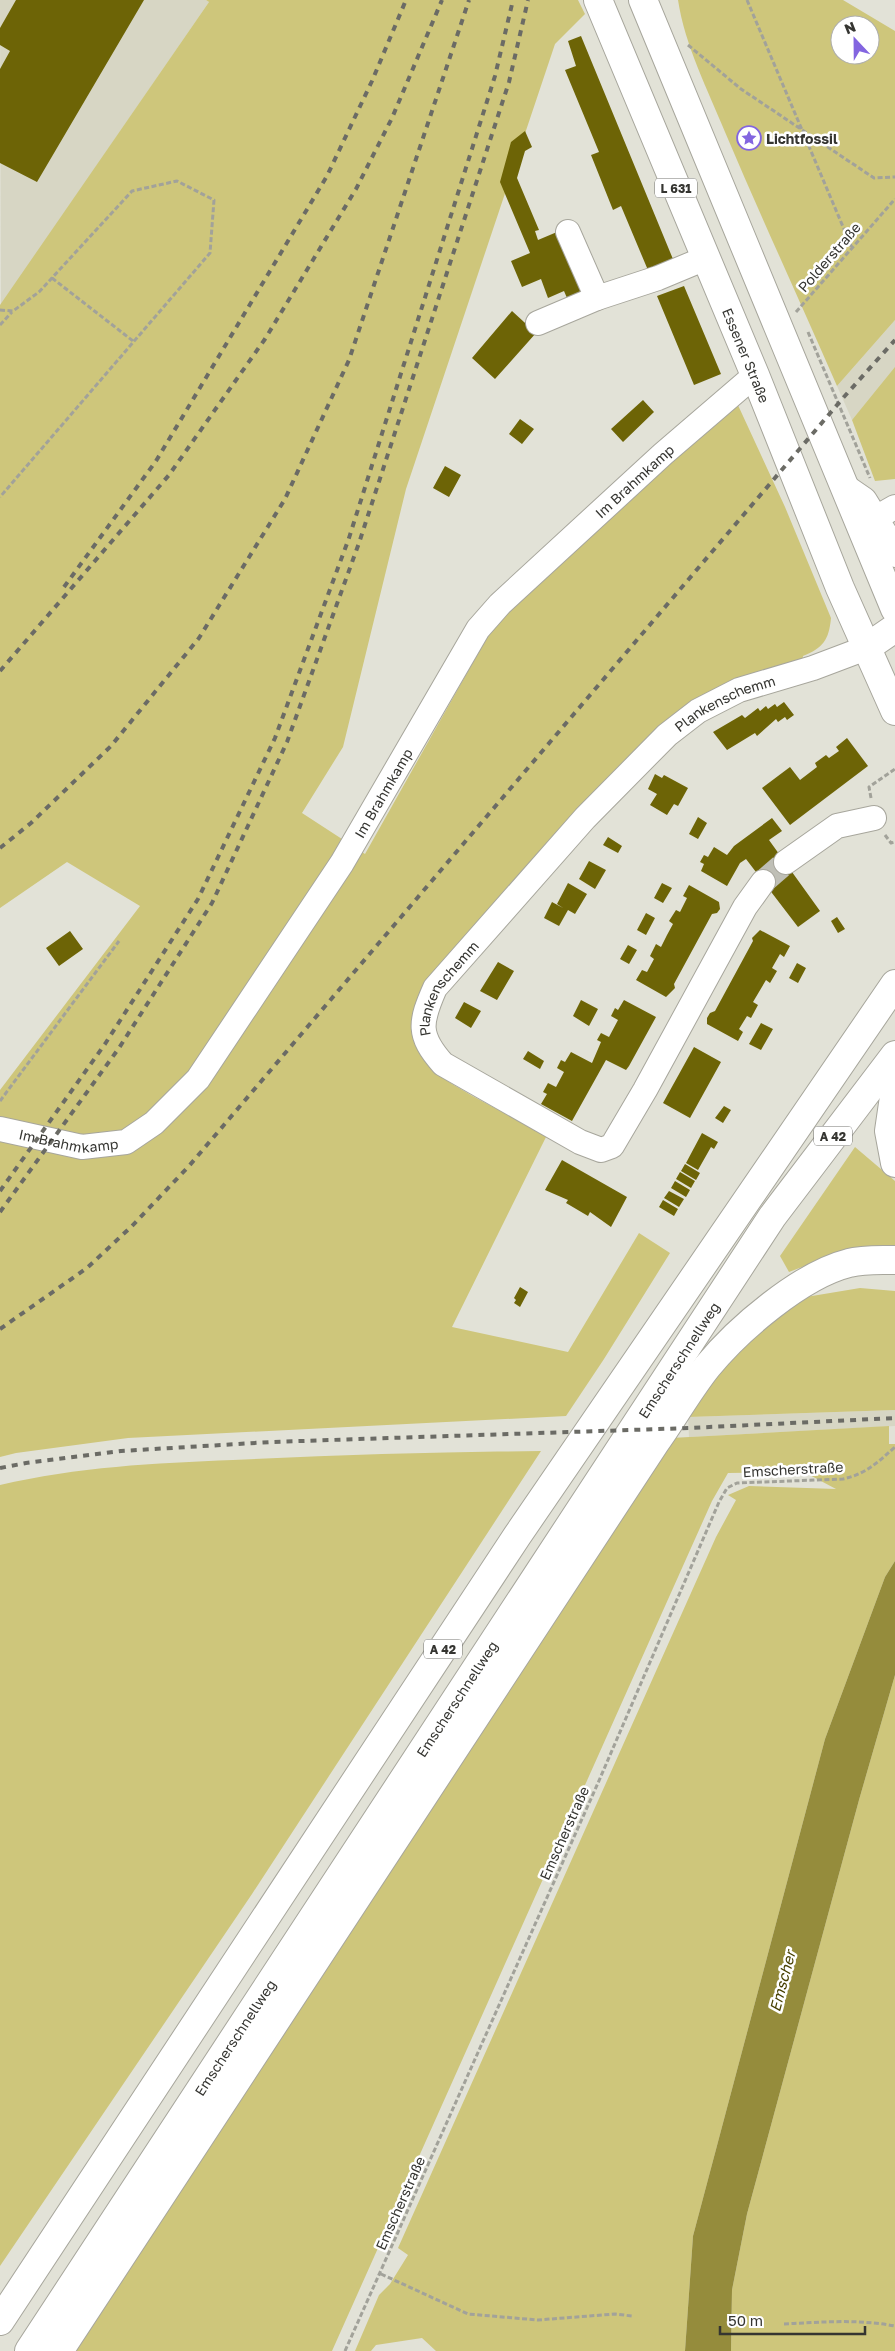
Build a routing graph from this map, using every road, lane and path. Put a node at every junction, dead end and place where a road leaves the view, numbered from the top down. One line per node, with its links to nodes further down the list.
1 (598, 0): 10 (main road, Essener Straße / L 631)
2 (643, 0): 17 (main road, L 631)
3 (747, 0): 5 (path)
4 (688, 44): 5 (path)
5 (800, 127): 6 (path); 9 (path)
6 (895, 177)
7 (895, 198): 9 (path, Polderstraße)
8 (568, 232): 12 (street)
9 (852, 248): 17 (path, Polderstraße)
10 (706, 258): 12 (street); 19 (main road, Essener Straße / L 631)
11 (52, 278): 14 (path); 18 (path); 18 (path)
12 (597, 298): 15 (street)
13 (0, 310): 14 (path)
14 (13, 311): 16 (path)
15 (538, 323)
16 (0, 326)
17 (781, 330): 20 (main road, L 631)
18 (133, 342): 21 (path)
19 (755, 375): 27 (main road, Essener Straße / L 631); 37 (street, Im Brahmkamp)
20 (847, 490): 22 (main road); 24 (main road, L 631)
21 (0, 497)
22 (884, 513): 23 (main road)
23 (895, 553)
24 (895, 609)
25 (895, 628): 27 (main road)
26 (895, 647): 27 (main road)
27 (866, 648): 28 (main road, Essener Straße / L 631); 31 (street, Plankenschemm)
28 (895, 710)
29 (874, 818): 30 (street)
30 (786, 862)
31 (763, 882)
32 (119, 941): 36 (path)
33 (895, 984): 45 (main road, A 42)
34 (895, 1055): 42 (main road, Emscherschnellweg / A 42)
35 (895, 1090): 38 (main road)
36 (0, 1101)
37 (0, 1129)
38 (895, 1163)
39 (895, 1260): 41 (main road)
40 (895, 1447): 43 (path, Emscherstraße)
41 (388, 1851): 42 (street); 49 (main road)
42 (333, 1887): 48 (main road, Emscherschnellweg / A 42)
43 (380, 2274): 44 (path); 50 (path, Emscherstraße)
44 (632, 2316)
45 (0, 2321)
46 (784, 2324): 47 (path)
47 (895, 2326)
48 (29, 2351)
49 (59, 2351)
50 (346, 2351)

